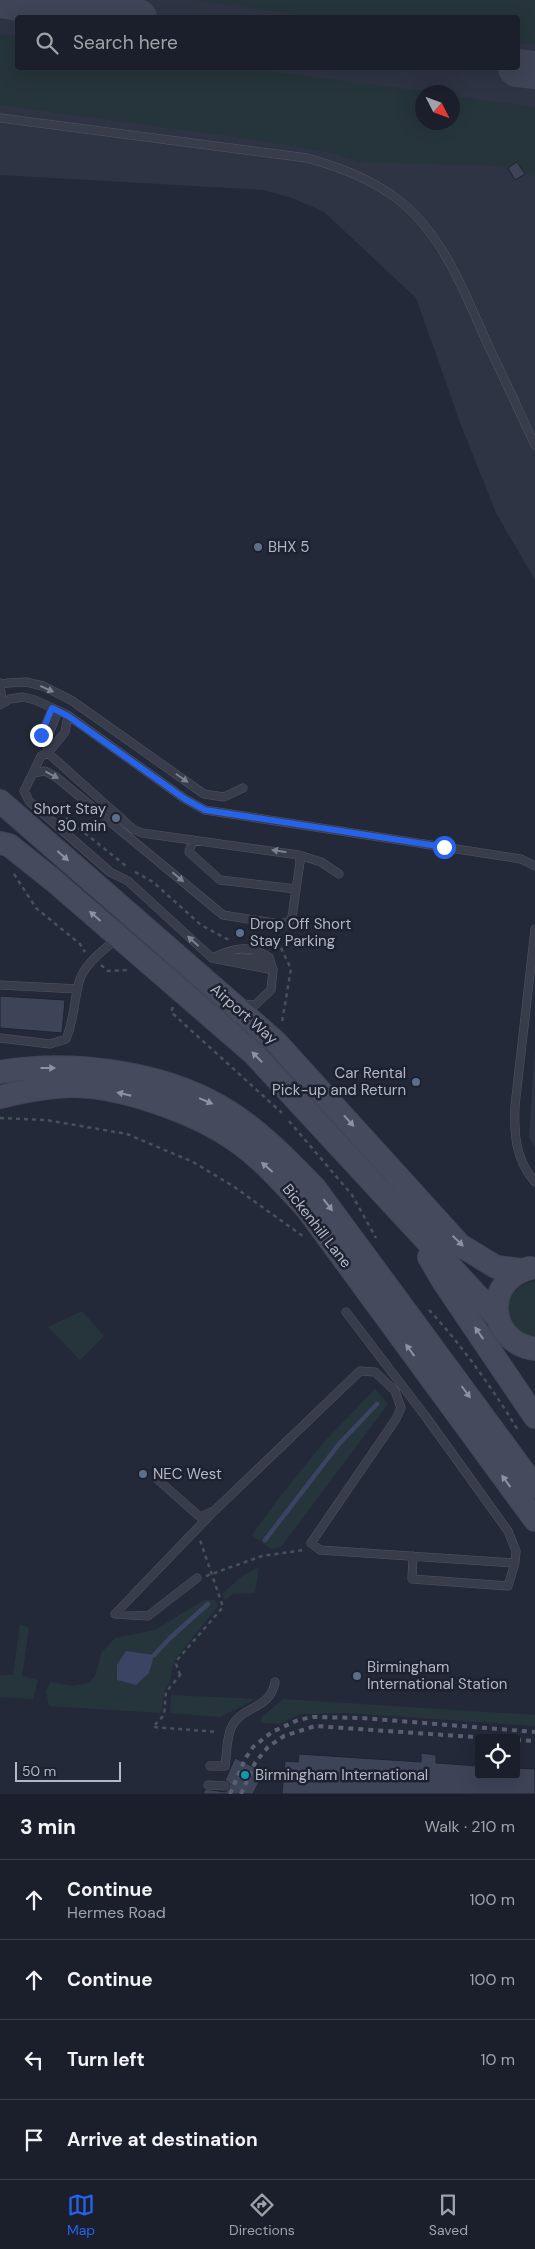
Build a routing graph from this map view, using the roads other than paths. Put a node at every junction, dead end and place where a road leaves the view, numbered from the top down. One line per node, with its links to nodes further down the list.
1 (0, 118): 2 (lane)
2 (535, 444)
3 (0, 684): 4 (lane); 9 (lane, one-way to 9)
4 (1, 704): 5 (lane)
5 (55, 709): 6 (lane); 7 (lane)
6 (68, 716): 7 (lane); 16 (lane)
7 (48, 753): 8 (lane); 11 (lane)
8 (33, 773): 14 (lane, one-way to 14); 21 (lane, one-way to 8)
9 (243, 788)
10 (0, 801): 25 (street, Airport Way, one-way to 25)
11 (142, 833): 12 (lane); 14 (lane)
12 (193, 840): 15 (lane, one-way to 12); 18 (lane)
13 (0, 843): 20 (street, Airport Way, one-way to 13)
14 (134, 844): 18 (lane, one-way to 18)
15 (299, 855): 17 (lane); 18 (lane)
16 (535, 866)
17 (339, 874)
18 (296, 889)
19 (535, 929): 29 (lane)
20 (119, 937): 24 (lane); 30 (street, Airport Way, one-way to 20)
21 (212, 958): 22 (lane); 22 (lane)
22 (272, 970): 25 (lane)
23 (0, 985): 24 (lane)
24 (78, 989): 26 (lane)
25 (231, 1003): 31 (street, Airport Way, one-way to 31)
26 (0, 1038)
27 (0, 1072): 38 (street, Bickenhill Lane, one-way to 38)
28 (0, 1097): 40 (street, Bickenhill Lane, one-way to 28)
29 (535, 1182)
30 (409, 1221): 33 (street, Airport Way); 36 (street, one-way to 30)
31 (531, 1268): 33 (street)
32 (346, 1312): 42 (lane)
33 (497, 1317): 34 (street, Airport Way)
34 (528, 1348): 35 (street)
35 (535, 1407)
36 (535, 1417)
37 (157, 1479): 39 (lane)
38 (535, 1487)
39 (212, 1512): 41 (lane); 43 (lane)
40 (535, 1520)
41 (414, 1556): 42 (lane); 42 (lane)
42 (515, 1563)
43 (197, 1578)
44 (275, 1682): 45 (lane)
45 (210, 1766)
46 (208, 1785): 47 (lane)
47 (225, 1786)

